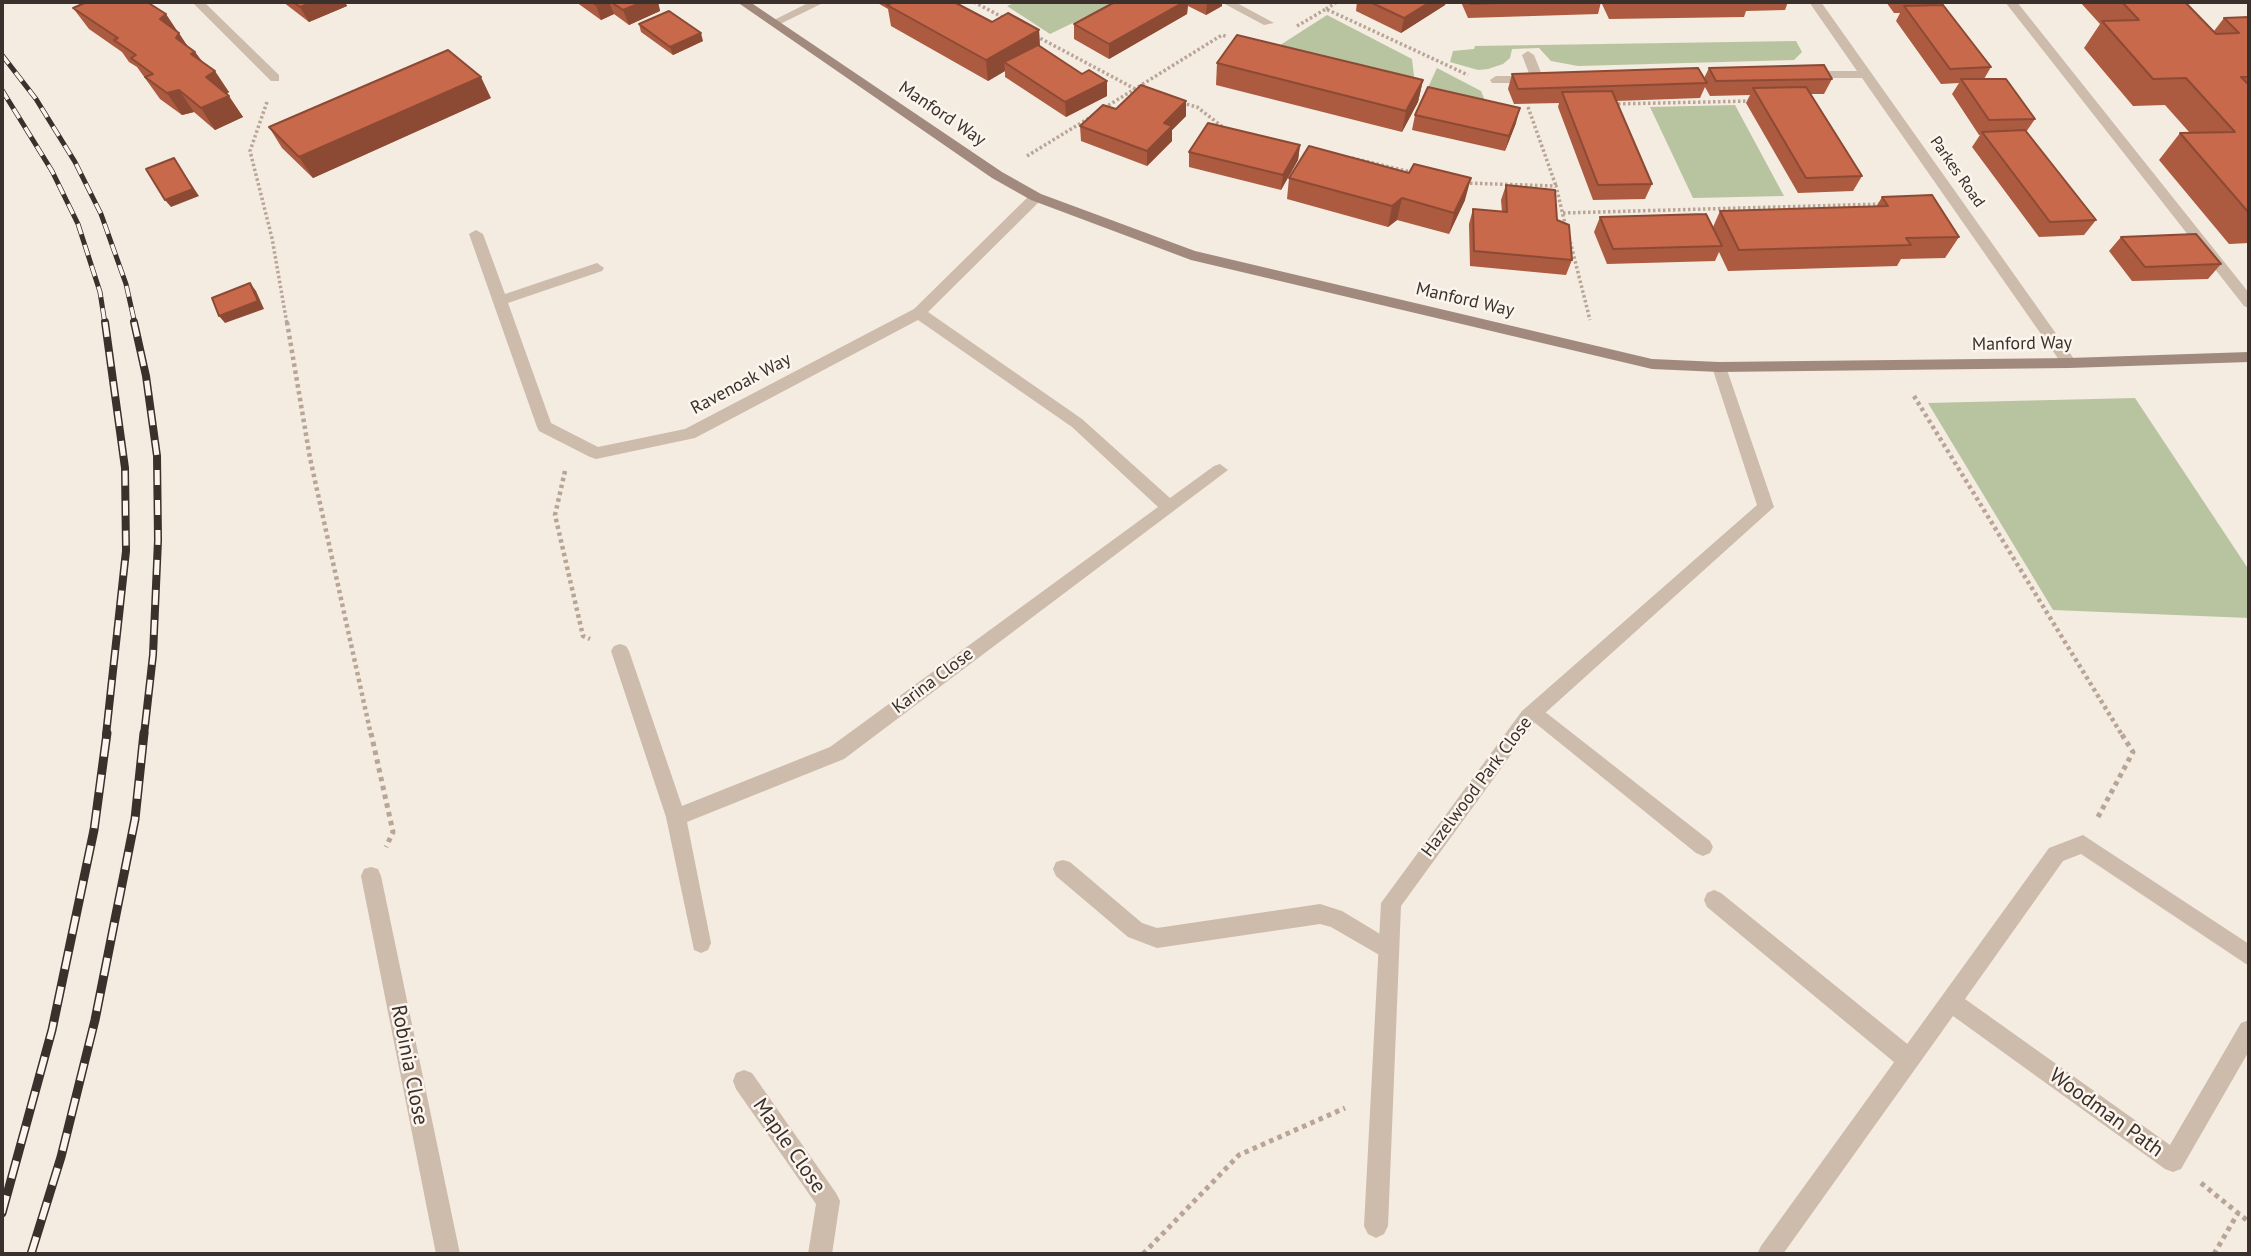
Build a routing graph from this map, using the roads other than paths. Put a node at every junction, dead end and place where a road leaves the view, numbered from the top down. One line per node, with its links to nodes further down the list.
1 (198, 2): 12 (street)
2 (743, 2): 7 (street, Manford Way)
3 (819, 2): 7 (street)
4 (1227, 2): 8 (street)
5 (1815, 2): 10 (street, Parkes Road)
6 (2011, 2): 20 (street)
7 (774, 23): 16 (street, Manford Way)
8 (1268, 23)
9 (1528, 55): 15 (street)
10 (1866, 74): 11 (street); 23 (street, Parkes Road)
11 (1798, 75)
12 (275, 78)
13 (1552, 79): 15 (street)
14 (1496, 80): 15 (street)
15 (1538, 80)
16 (1036, 197): 21 (street, Ravenoak Way); 24 (street, Manford Way)
17 (476, 234): 19 (street, Ravenoak Way)
18 (597, 268): 19 (street)
19 (500, 300): 21 (street, Ravenoak Way)
20 (2249, 303)
21 (919, 313): 26 (street)
22 (2249, 357): 23 (street, Manford Way)
23 (2069, 363): 24 (street, Manford Way)
24 (1719, 367): 28 (street, Hazelwood Park Close)
25 (1220, 470): 26 (street, Karina Close)
26 (1168, 506): 29 (street, Karina Close)
27 (620, 651): 29 (street)
28 (1535, 712): 30 (street); 35 (street, Hazelwood Park Close)
29 (676, 817): 34 (street)
30 (1703, 846)
31 (1063, 869): 35 (street)
32 (371, 876): 43 (street, Robinia Close)
33 (1714, 900): 39 (street)
34 (701, 943)
35 (1388, 950): 41 (street, Hazelwood Park Close)
36 (2249, 956): 37 (street)
37 (1950, 1001): 38 (street, Woodman Path); 39 (street)
38 (2249, 1031)
39 (1908, 1059): 42 (street)
40 (744, 1081): 44 (street, Maple Close)
41 (1376, 1226)
42 (1776, 1252)
43 (448, 1254)
44 (820, 1254)

